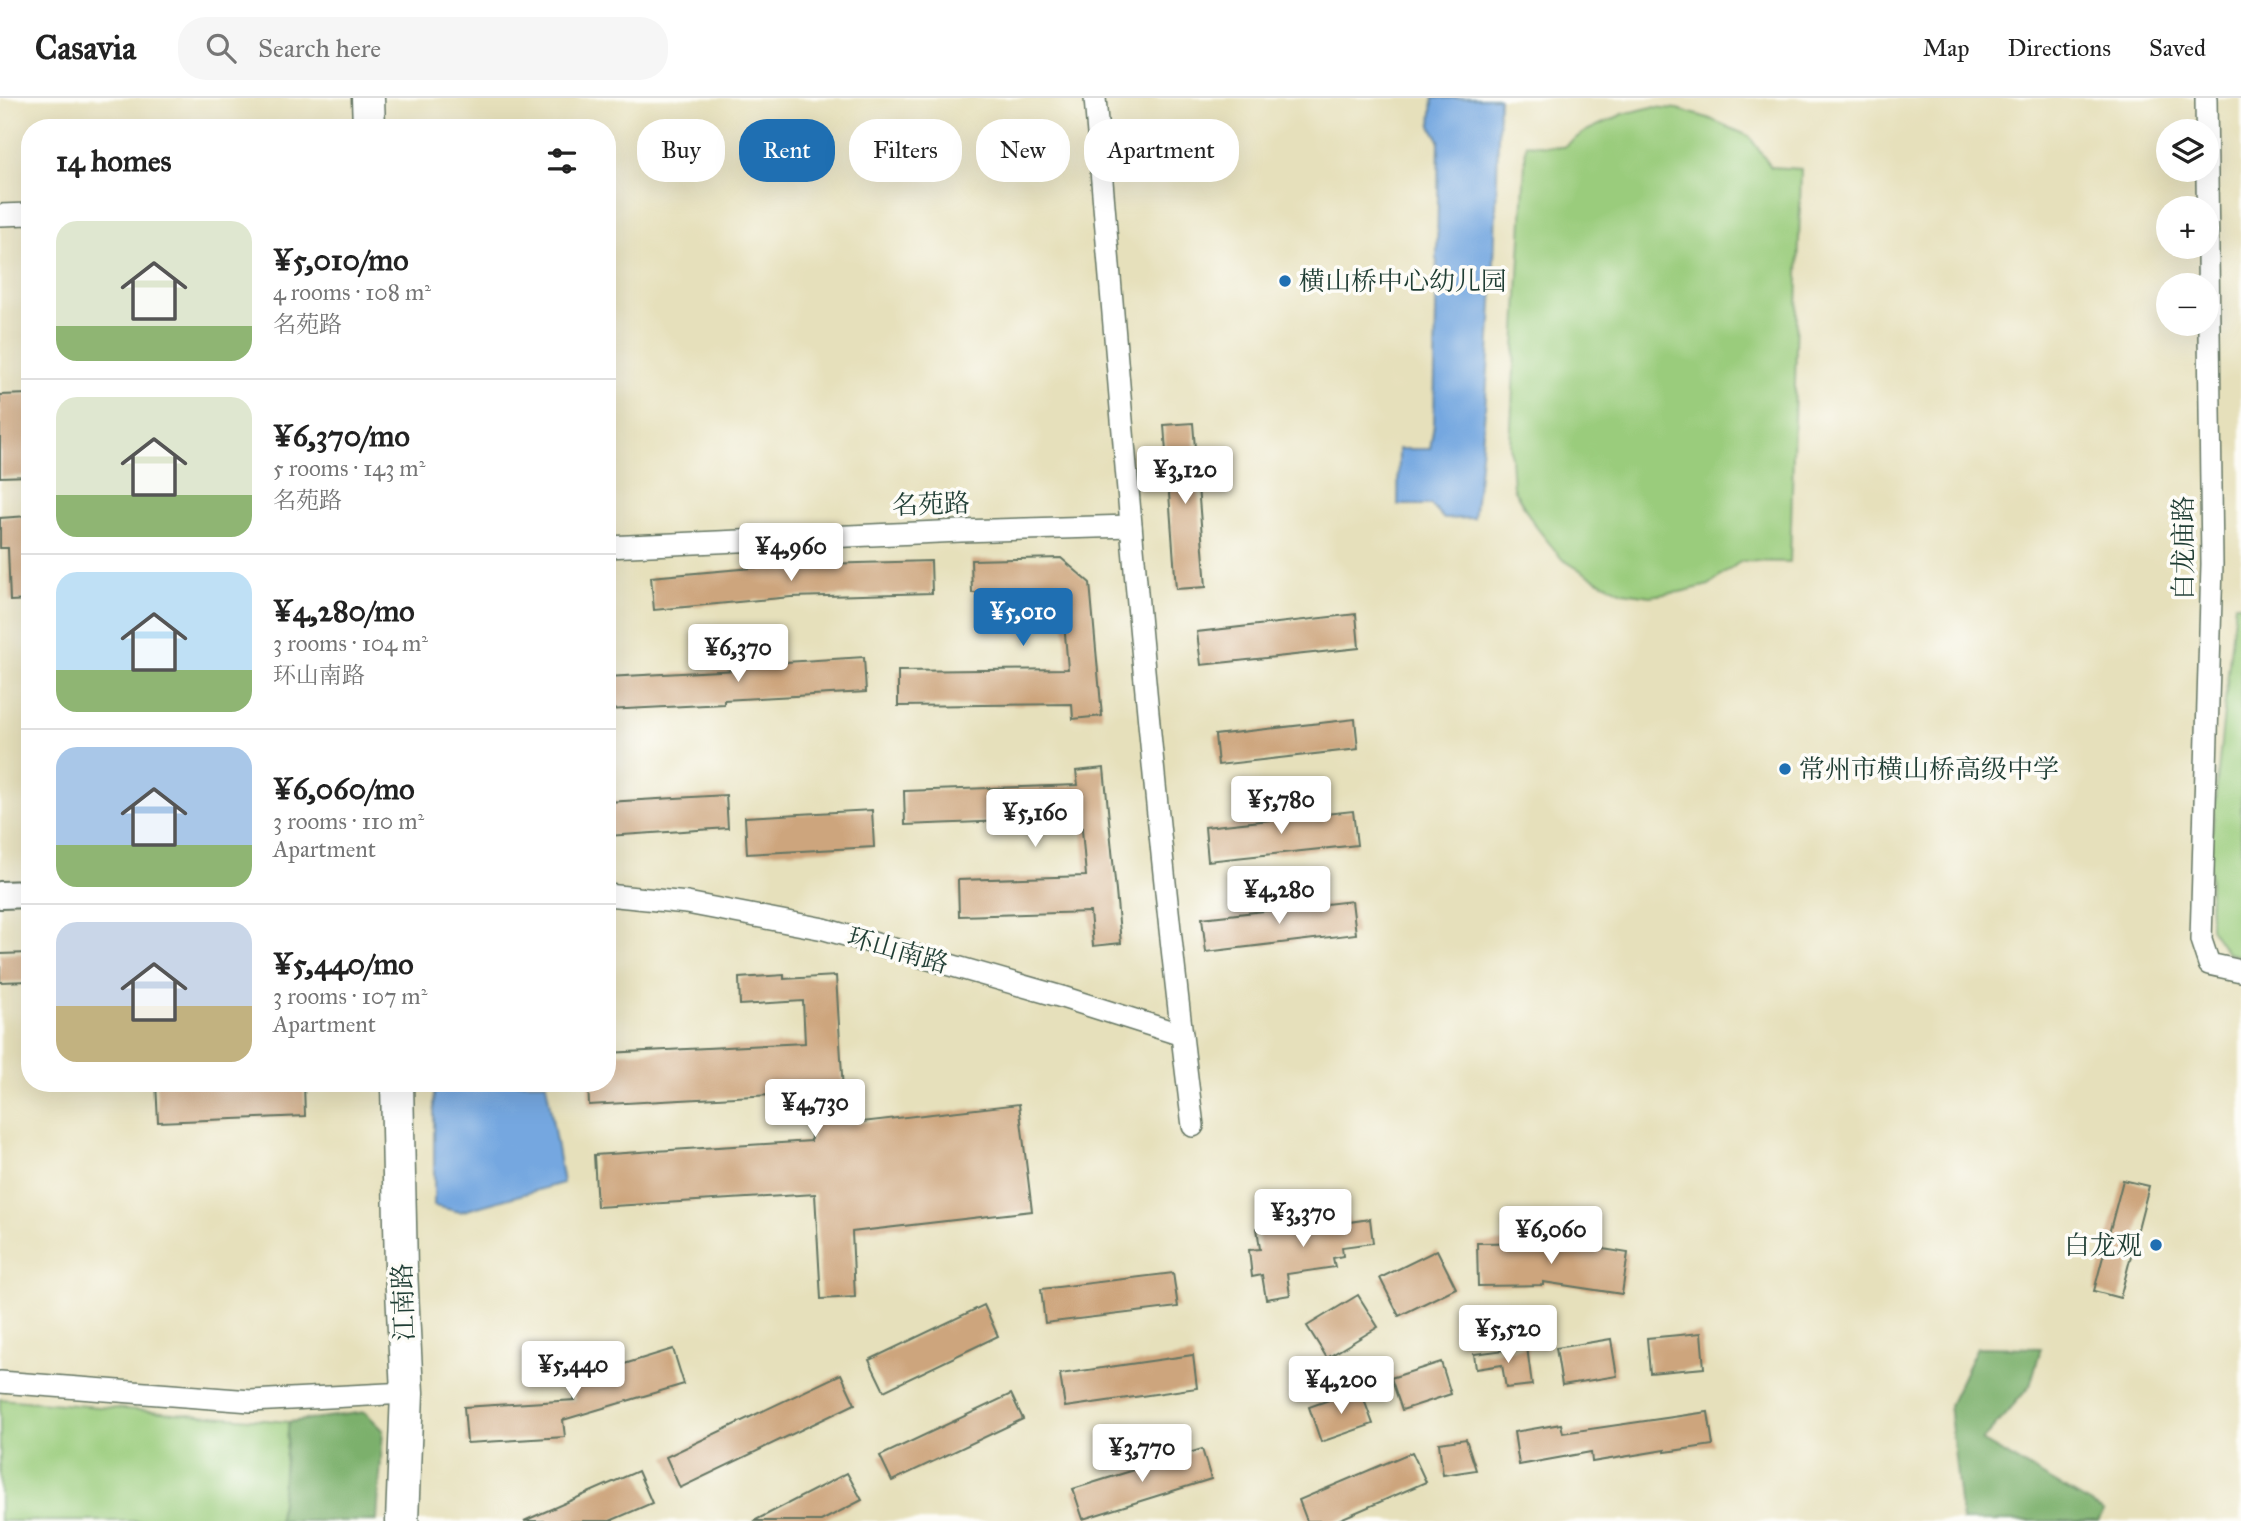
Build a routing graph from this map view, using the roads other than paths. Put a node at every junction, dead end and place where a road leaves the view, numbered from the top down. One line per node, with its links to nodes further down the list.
1 (368, 98): 4 (main road)
2 (1095, 98): 7 (street)
3 (2206, 98): 12 (street, 白龙庙路)
4 (369, 119)
5 (21, 214): 6 (street)
6 (0, 215)
7 (1131, 526): 8 (street, 名苑路); 13 (street)
8 (616, 547)
9 (21, 894): 10 (street)
10 (0, 895)
11 (616, 896): 13 (street, 环山南路)
12 (2241, 971)
13 (1182, 1035): 15 (street)
14 (397, 1092): 17 (main road, 江南路)
15 (1193, 1126)
16 (0, 1382): 17 (street)
17 (407, 1393): 18 (main road, 江南路)
18 (402, 1521)

